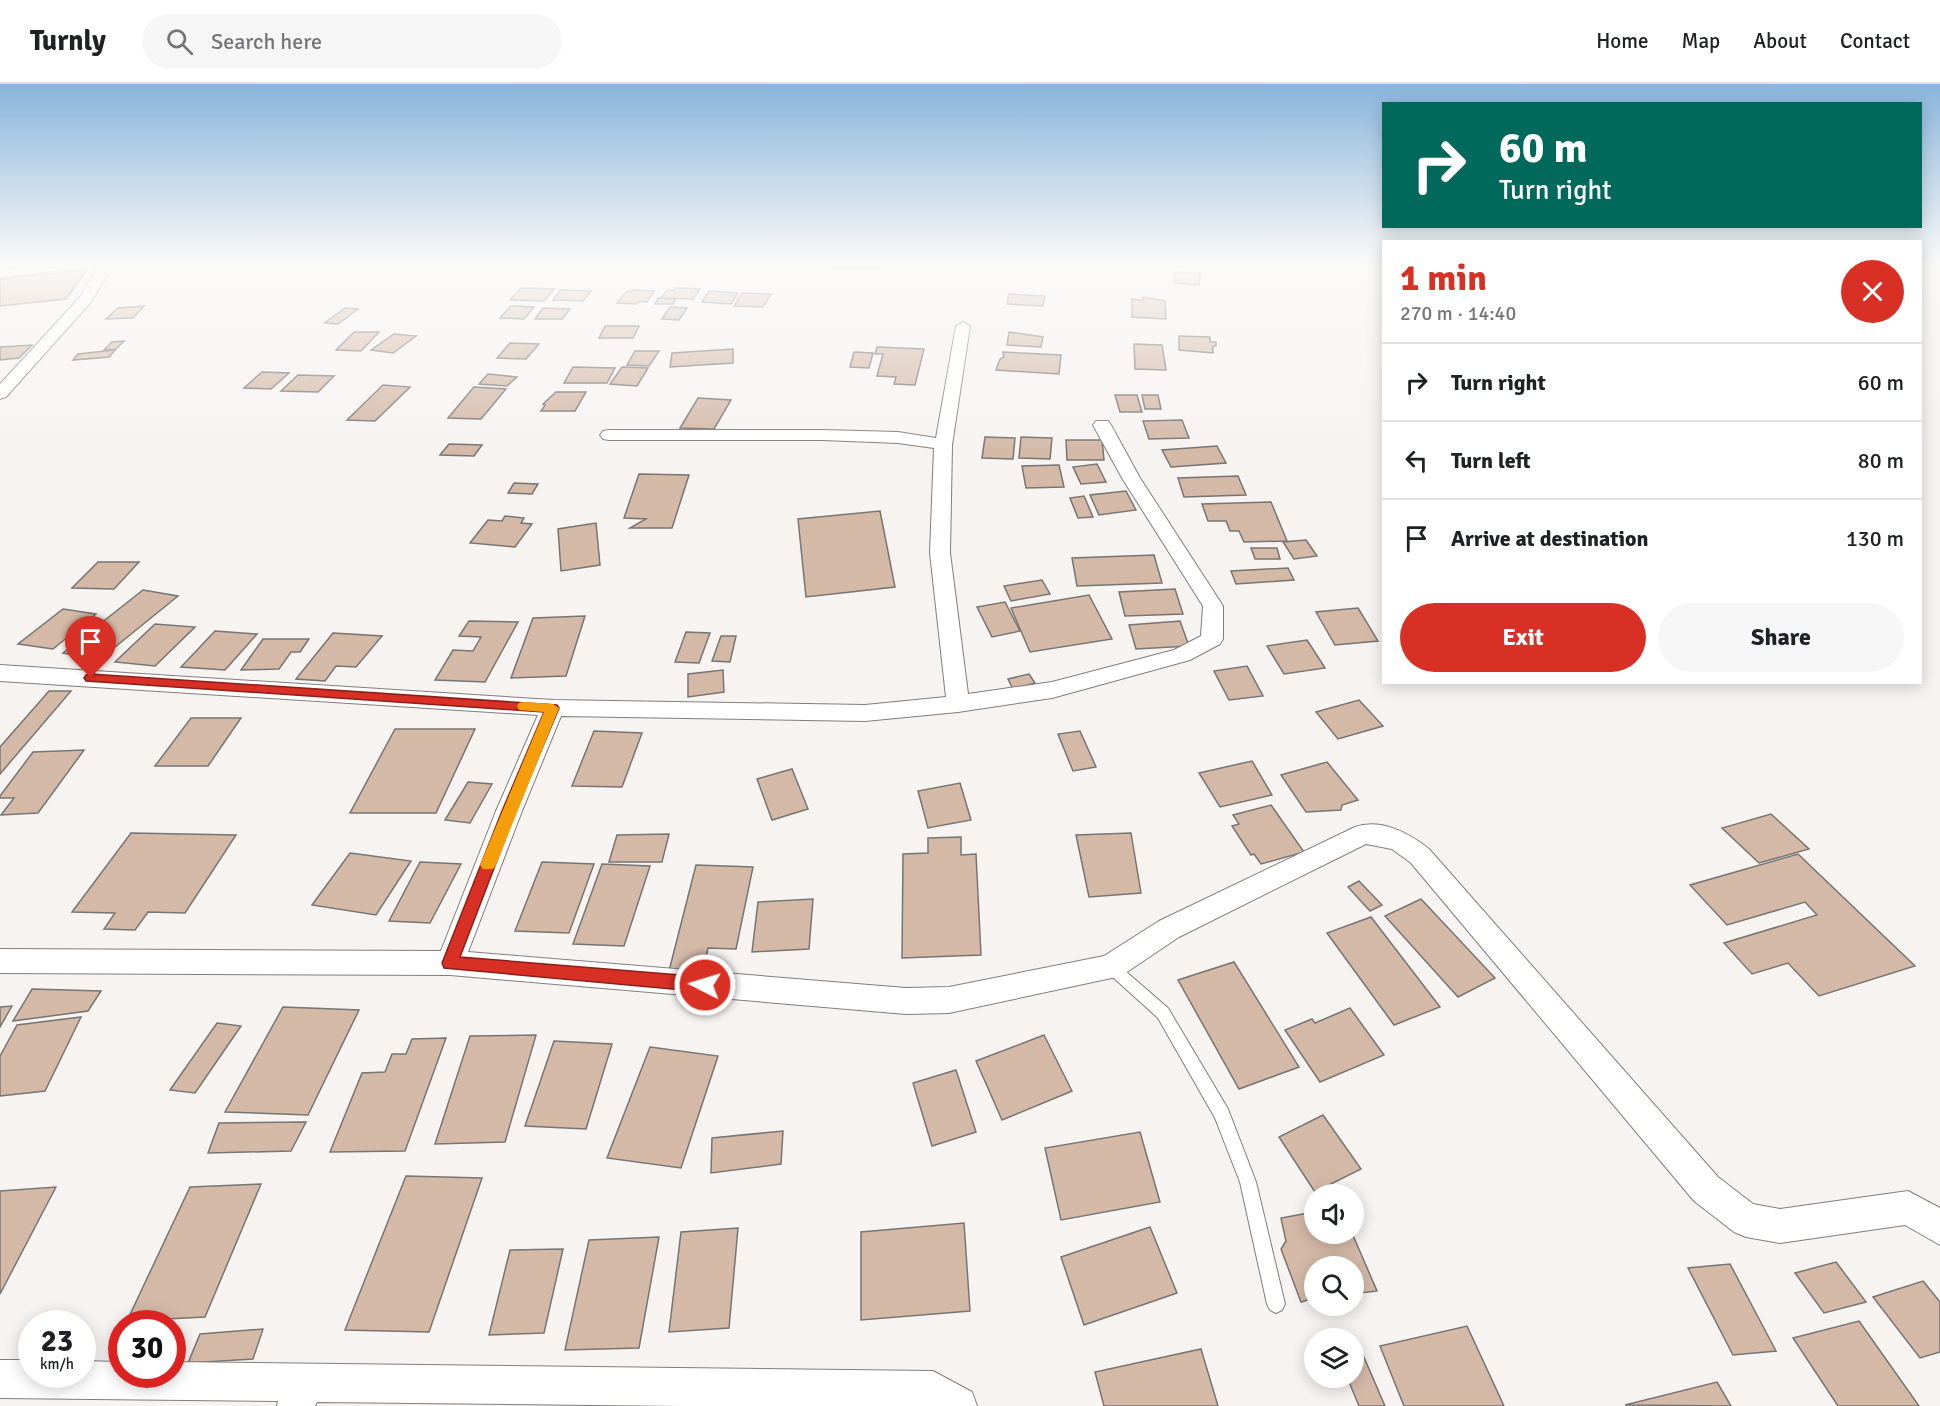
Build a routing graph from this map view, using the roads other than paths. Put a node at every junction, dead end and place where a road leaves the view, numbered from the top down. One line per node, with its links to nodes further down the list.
1 (963, 326): 6 (street)
2 (61, 327): 3 (street)
3 (0, 393)
4 (1102, 425): 8 (street)
5 (609, 435): 6 (street)
6 (943, 445): 8 (street)
7 (0, 673): 9 (street)
8 (958, 704): 9 (street)
9 (553, 708): 11 (street)
10 (0, 961): 11 (street)
11 (450, 963): 12 (street)
12 (1111, 967): 13 (street); 14 (lane)
13 (1940, 1228)
14 (1276, 1304)
15 (0, 1379): 16 (street)
16 (300, 1394): 17 (street)
17 (957, 1406)

